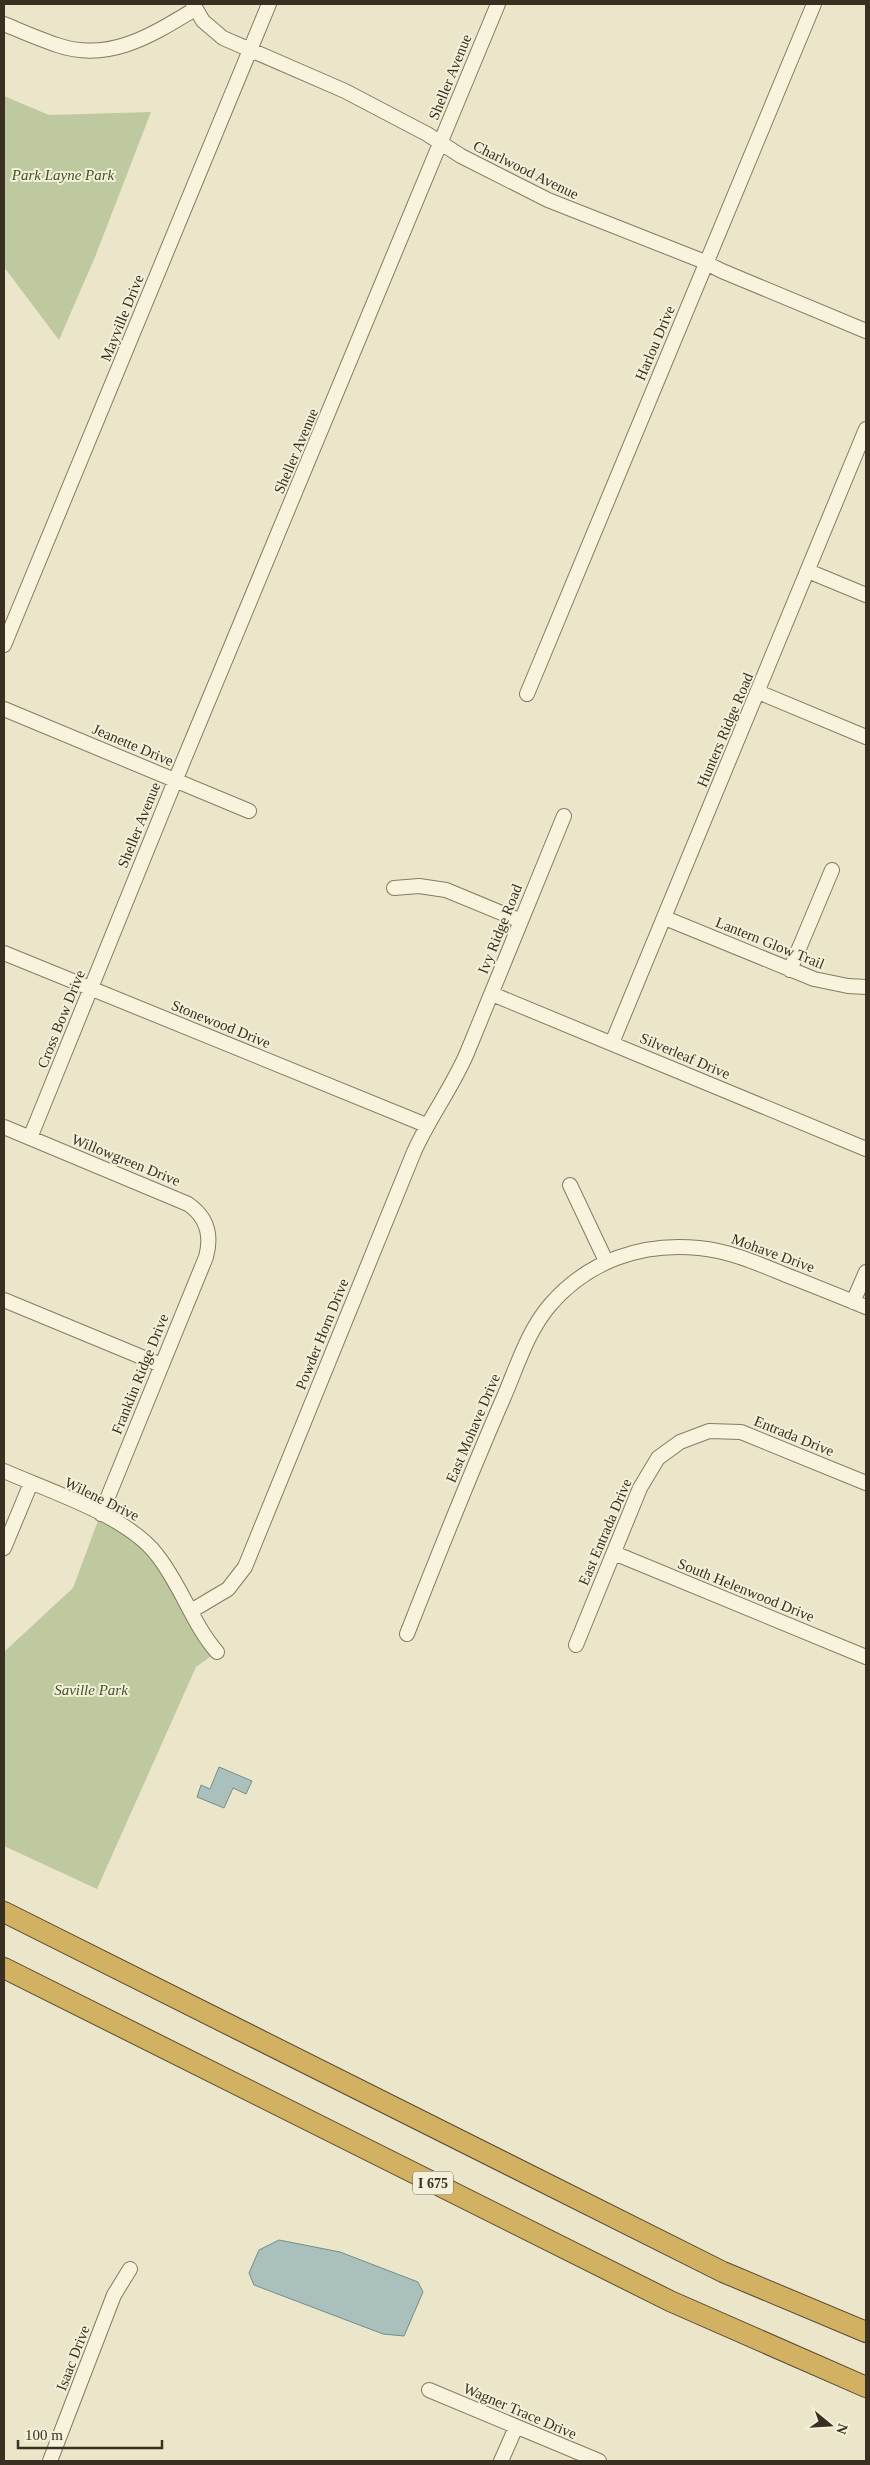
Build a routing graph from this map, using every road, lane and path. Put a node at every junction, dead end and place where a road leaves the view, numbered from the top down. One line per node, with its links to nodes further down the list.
1 (269, 4): 6 (street, Mayville Drive)
2 (498, 4): 7 (street, Sheller Avenue)
3 (814, 4): 8 (street, Harlou Drive)
4 (194, 6): 5 (street); 6 (street, Charlwood Avenue)
5 (4, 24)
6 (250, 50): 7 (street, Charlwood Avenue); 13 (street, Mayville Drive)
7 (441, 143): 8 (street, Charlwood Avenue); 18 (street, Sheller Avenue)
8 (706, 262): 9 (street, Charlwood Avenue); 15 (street, Harlou Drive)
9 (866, 331)
10 (866, 429): 11 (street, Hunters Ridge Road)
11 (808, 571): 12 (street); 14 (street, Hunters Ridge Road)
12 (866, 595)
13 (4, 645)
14 (758, 692): 17 (street); 24 (street, Hunters Ridge Road)
15 (527, 694)
16 (4, 709): 18 (street, Jeanette Drive)
17 (866, 736)
18 (175, 781): 19 (street, Jeanette Drive); 23 (street, Sheller Avenue)
19 (249, 811)
20 (564, 816): 25 (street, Ivy Ridge Road)
21 (832, 870): 27 (street)
22 (394, 888): 25 (street)
23 (122, 911): 29 (street, Cross Bow Drive)
24 (665, 918): 27 (street, Lantern Glow Trail); 31 (street, Hunters Ridge Road)
25 (521, 921): 30 (street, Ivy Ridge Road)
26 (4, 953): 29 (street, Stonewood Drive)
27 (790, 970): 28 (street, Lantern Glow Trail)
28 (866, 987)
29 (91, 989): 33 (street, Stonewood Drive); 35 (street, Cross Bow Drive)
30 (492, 994): 31 (street, Silverleaf Drive); 32 (street, Ivy Ridge Road)
31 (612, 1043): 36 (street, Silverleaf Drive)
32 (467, 1054): 33 (street, Powder Horn Drive)
33 (426, 1125): 51 (street, Powder Horn Drive)
34 (4, 1127): 35 (street, Willowgreen Drive)
35 (30, 1138): 38 (street, Willowgreen Drive)
36 (866, 1149)
37 (570, 1186): 39 (street)
38 (209, 1247): 43 (street, Franklin Ridge Drive)
39 (606, 1261): 42 (street, Mohave Drive); 52 (street, East Mohave Drive)
40 (866, 1272): 42 (street)
41 (4, 1300): 43 (street)
42 (860, 1304)
43 (162, 1365): 48 (street, Franklin Ridge Drive)
44 (680, 1442): 47 (street, Entrada Drive); 50 (street, East Entrada Drive)
45 (4, 1471): 46 (street, Wilene Drive)
46 (31, 1483): 48 (street, Wilene Drive); 49 (street)
47 (866, 1483)
48 (101, 1514): 51 (street, Wilene Drive)
49 (4, 1548)
50 (614, 1553): 53 (street, East Entrada Drive); 55 (street, South Helenwood Drive)
51 (191, 1611): 54 (street, Wilene Drive)
52 (407, 1634)
53 (576, 1645)
54 (218, 1652)
55 (866, 1657)
56 (4, 1912): 59 (highway)
57 (4, 1968): 60 (highway, I 675)
58 (130, 2269): 63 (street, Isaac Drive)
59 (866, 2332)
60 (866, 2388)
61 (429, 2390): 62 (street, Wagner Trace Drive)
62 (516, 2426): 64 (street); 65 (street, Wagner Trace Drive)
63 (50, 2461)
64 (501, 2461)
65 (599, 2461)

